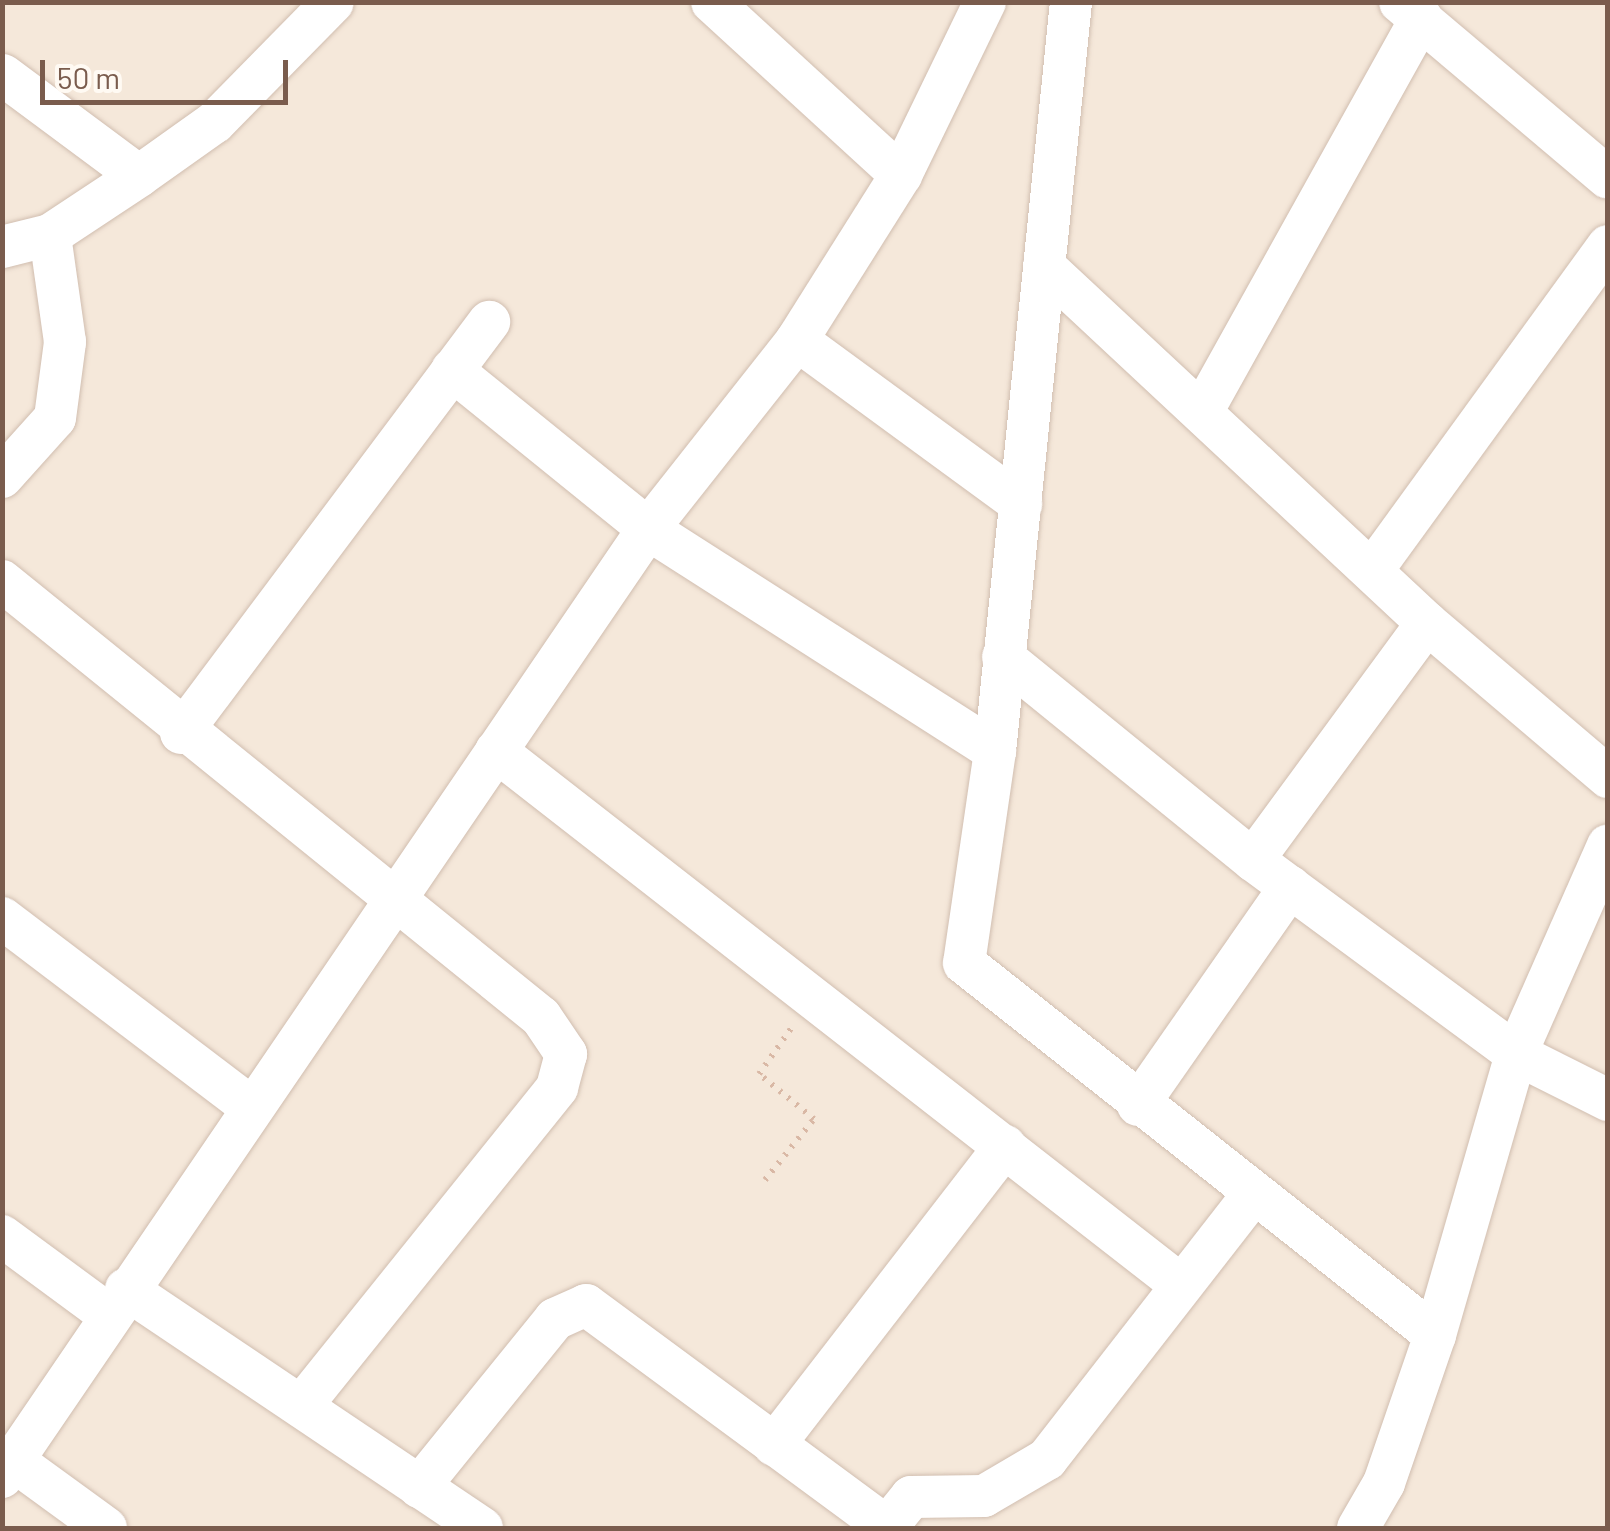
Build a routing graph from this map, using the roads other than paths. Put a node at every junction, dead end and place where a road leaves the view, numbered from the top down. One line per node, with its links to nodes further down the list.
1 (333, 2): 8 (street)
2 (712, 2): 7 (street)
3 (985, 2): 7 (street)
4 (1070, 2): 13 (street)
5 (1410, 10): 9 (street); 17 (street)
6 (3, 75): 8 (street)
7 (902, 175): 15 (street)
8 (139, 176): 10 (street)
9 (1608, 178)
10 (50, 235): 12 (street); 18 (street)
11 (1608, 246): 21 (street)
12 (2, 247)
13 (1044, 266): 17 (street); 19 (street)
14 (489, 322): 16 (street)
15 (797, 340): 19 (street); 20 (street)
16 (452, 370): 20 (street); 25 (street)
17 (1203, 410): 21 (street)
18 (2, 477)
19 (1021, 504): 24 (street)
20 (648, 529): 26 (street); 27 (street)
21 (1374, 568): 23 (street)
22 (2, 581): 25 (street)
23 (1427, 623): 28 (street); 30 (street)
24 (1003, 657): 27 (street); 30 (street)
25 (181, 733): 32 (street)
26 (496, 751): 32 (street); 38 (street)
27 (995, 751): 36 (street)
28 (1606, 769)
29 (1608, 845): 34 (street)
30 (1253, 860): 31 (street)
31 (1290, 887): 34 (street); 36 (street)
32 (391, 902): 37 (street); 44 (street)
33 (2, 918): 37 (street)
34 (1516, 1054): 35 (street); 43 (street)
35 (1608, 1100)
36 (1138, 1105): 39 (street)
37 (250, 1108): 42 (street)
38 (1005, 1146): 41 (street); 45 (street)
39 (1252, 1196): 41 (street); 43 (street)
40 (2, 1236): 42 (street)
41 (1181, 1285): 50 (street)
42 (118, 1302): 44 (street); 46 (street)
43 (1434, 1335): 51 (street)
44 (301, 1406): 47 (street)
45 (774, 1446): 47 (street); 50 (street)
46 (8, 1469): 48 (street)
47 (419, 1487): 49 (street)
48 (106, 1528)
49 (482, 1528)
50 (886, 1528)
51 (1358, 1528)

